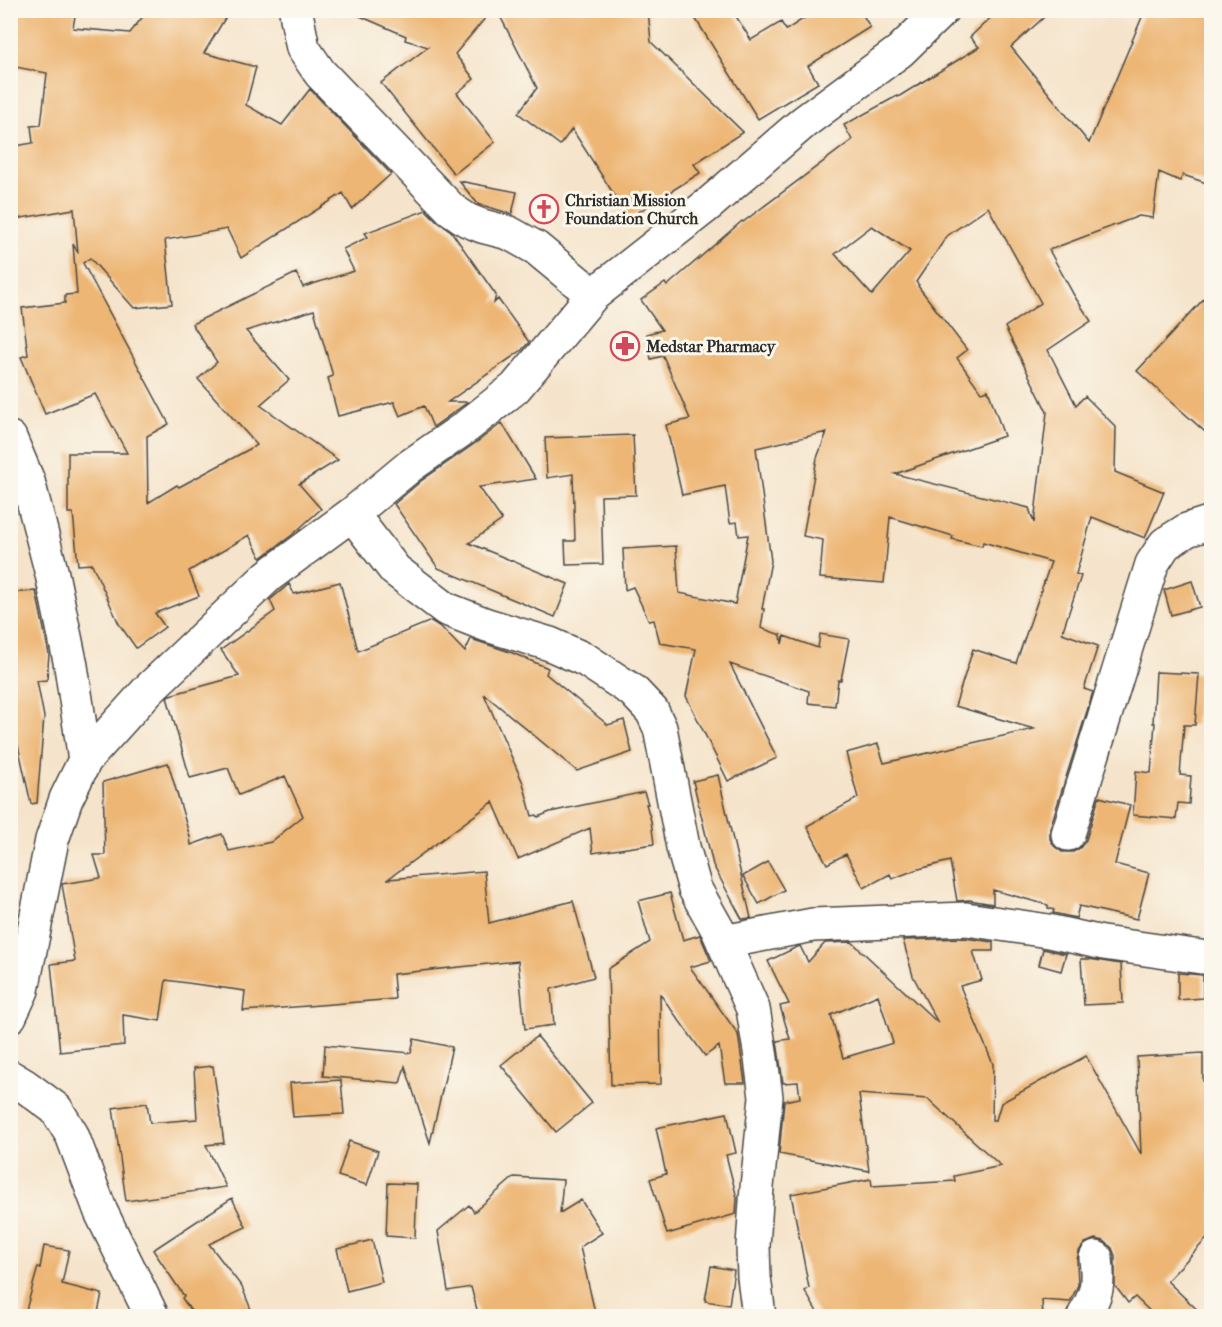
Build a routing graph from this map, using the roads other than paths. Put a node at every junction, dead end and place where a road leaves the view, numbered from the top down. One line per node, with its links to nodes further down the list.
1 (296, 10): 3 (street)
2 (942, 10): 3 (street)
3 (593, 295): 5 (street)
4 (10, 438): 7 (street)
5 (352, 514): 7 (street); 9 (street)
6 (1212, 522): 8 (street)
7 (85, 760): 11 (street)
8 (1068, 834)
9 (723, 942): 10 (street); 15 (street)
10 (1201, 957)
11 (10, 1016)
12 (10, 1077): 14 (street)
13 (1096, 1258): 16 (street)
14 (152, 1317)
15 (759, 1317)
16 (1084, 1317)

